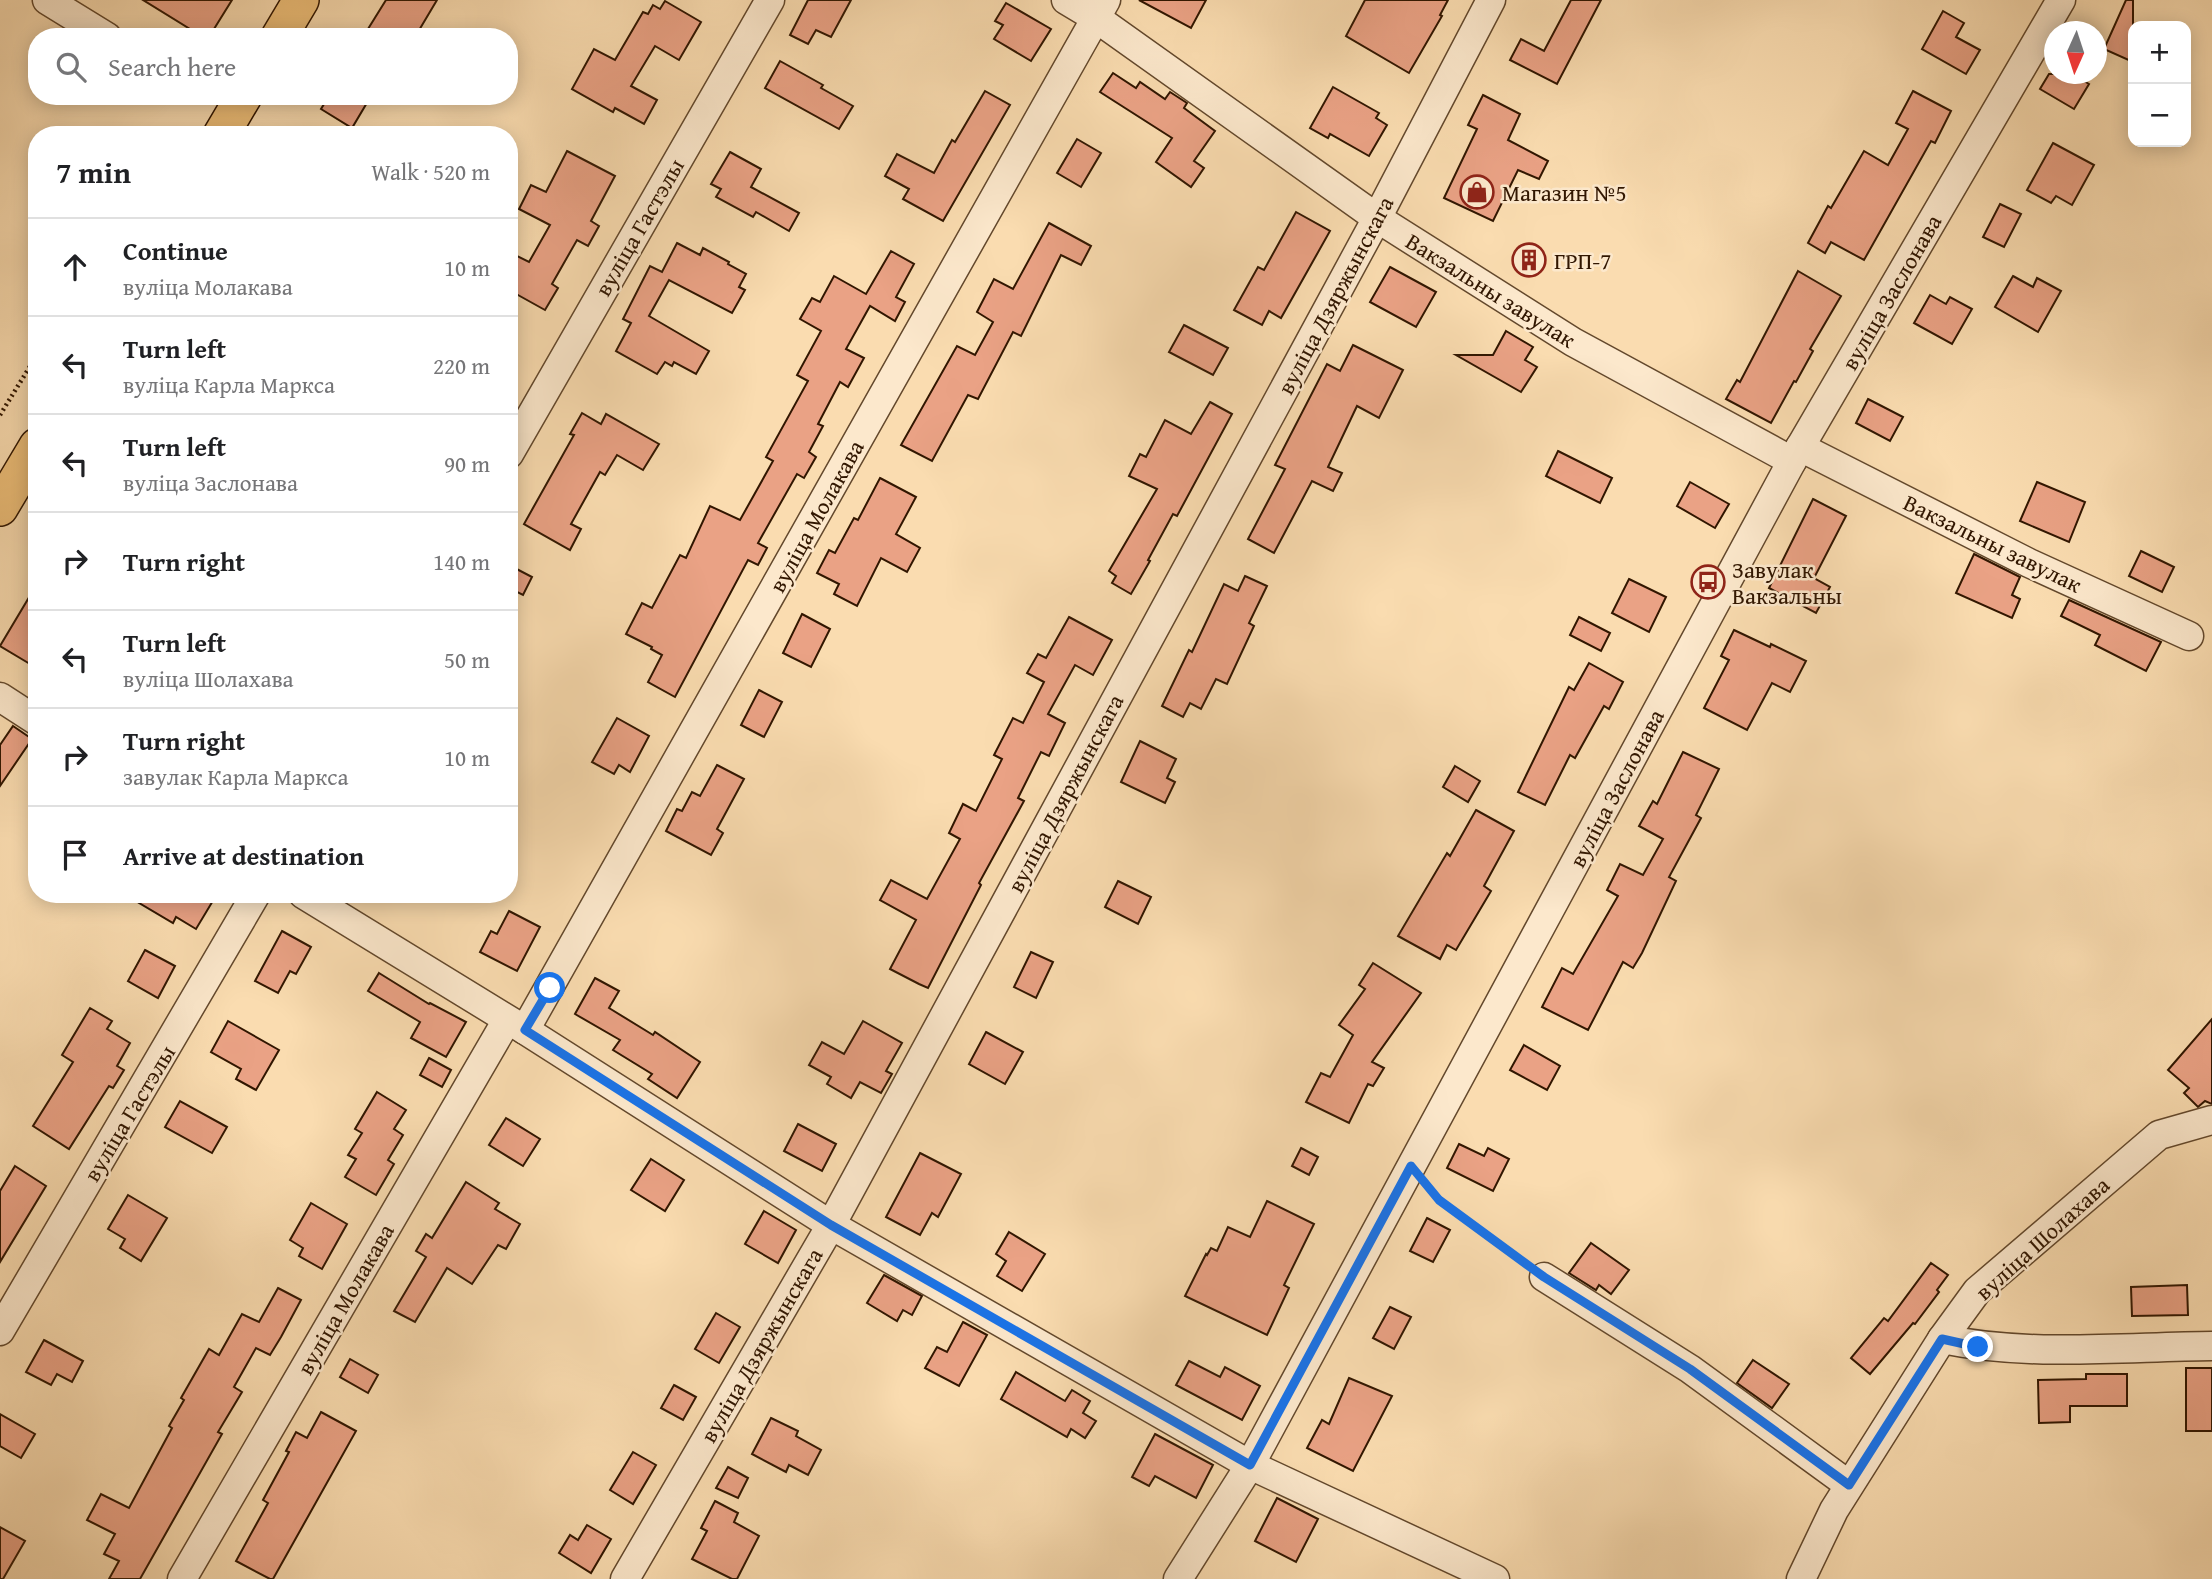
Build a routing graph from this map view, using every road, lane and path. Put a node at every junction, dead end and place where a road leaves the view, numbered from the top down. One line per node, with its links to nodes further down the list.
1 (47, 0): 8 (street)
2 (301, 0): 9 (main road)
3 (769, 0): 15 (street, вуліца Гастэлы)
4 (1066, 0): 7 (street, Вакзальны завулак)
5 (1491, 0): 12 (street, вуліца Дзяржынскага)
6 (2061, 0): 16 (street, вуліца Заслонава)
7 (1101, 9): 12 (street, Вакзальны завулак); 24 (street, вуліца Молакава)
8 (92, 28)
9 (284, 28)
10 (239, 105): 11 (main road)
11 (227, 126)
12 (1377, 218): 16 (street, Вакзальны завулак); 27 (street, вуліца Дзяржынскага)
13 (28, 370): 14 (path)
14 (0, 415)
15 (518, 438)
16 (1796, 454): 19 (street, Вакзальны завулак); 26 (street, вуліца Заслонава)
17 (28, 461): 18 (main road)
18 (0, 508)
19 (2189, 636)
20 (0, 697): 21 (street)
21 (28, 715)
22 (251, 903): 29 (street, вуліца Гастэлы)
23 (318, 903): 24 (street)
24 (516, 1025): 27 (street); 34 (street, вуліца Молакава)
25 (2212, 1119): 30 (street, вуліца Шолахава)
26 (1411, 1166): 28 (path); 32 (street, вуліца Заслонава)
27 (831, 1225): 32 (street); 35 (street, вуліца Дзяржынскага)
28 (1544, 1277): 33 (street)
29 (0, 1331)
30 (1942, 1339): 31 (street); 33 (street, вуліца Шолахава)
31 (2212, 1346)
32 (1250, 1465): 36 (street, вуліца Заслонава); 37 (street)
33 (1849, 1485): 38 (street, вуліца Шолахава)
34 (182, 1579)
35 (625, 1579)
36 (1178, 1579)
37 (1495, 1579)
38 (1801, 1579)

